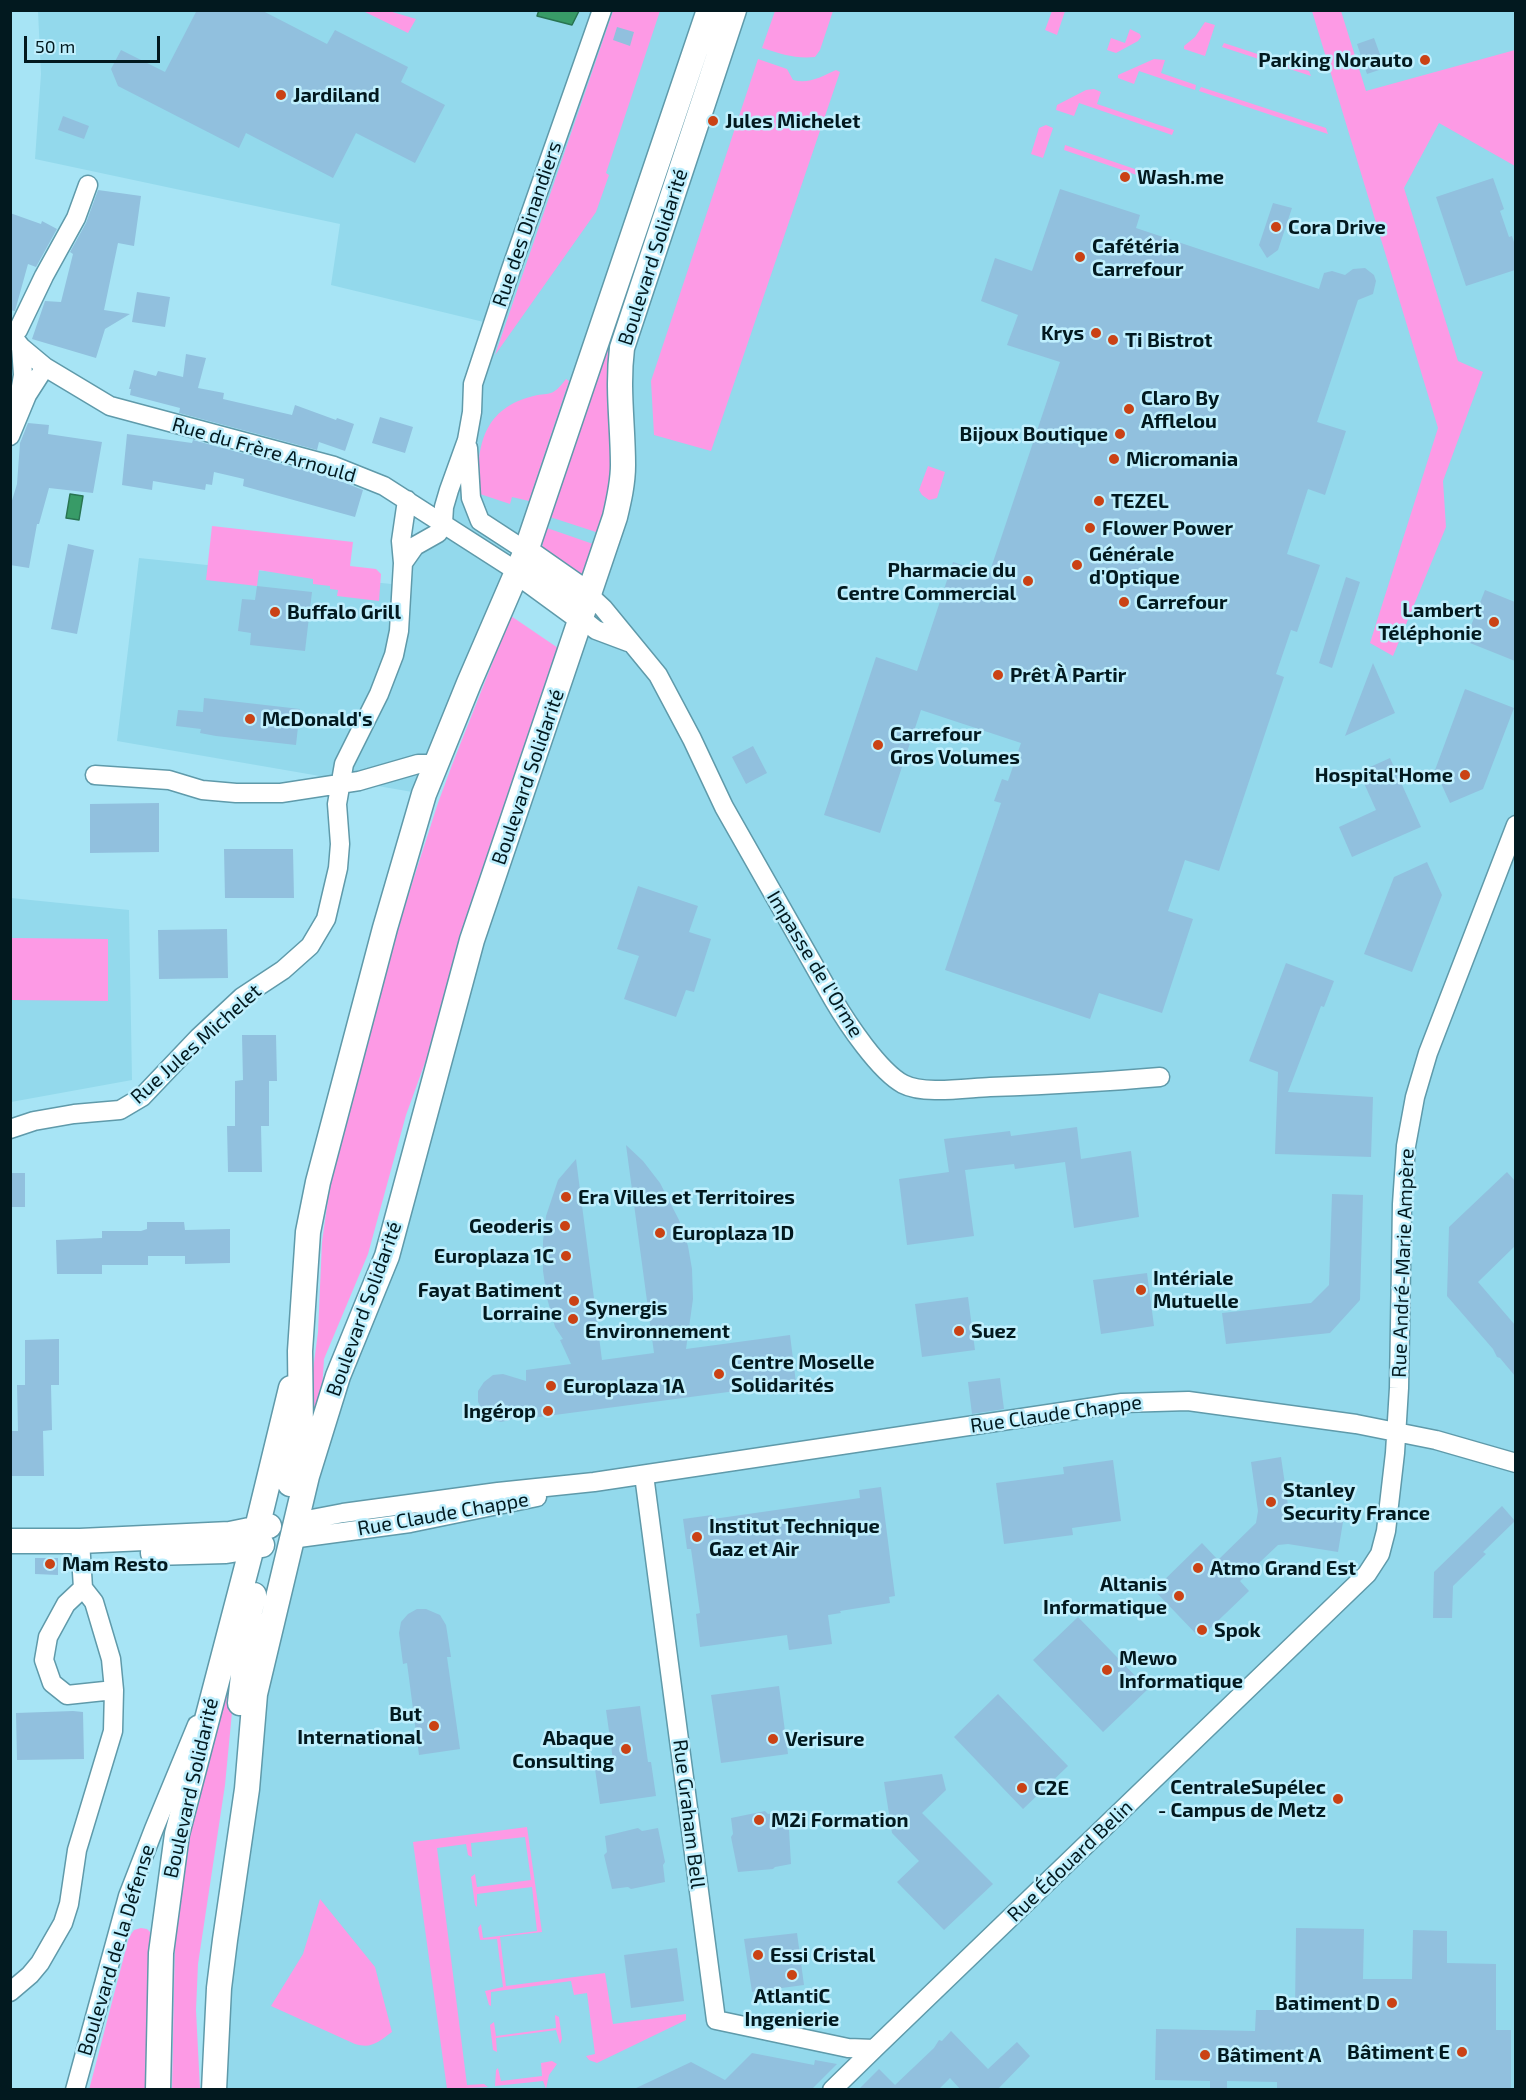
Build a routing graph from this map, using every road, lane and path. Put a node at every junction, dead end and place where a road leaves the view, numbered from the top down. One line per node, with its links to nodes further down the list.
1 (602, 10): 9 (street, Rue des Dinandiers)
2 (709, 10): 12 (main road, Boulevard Solidarité)
3 (734, 10): 14 (main road, Boulevard Solidarité)
4 (87, 185): 5 (street)
5 (15, 338): 6 (street, Rue du Frère Arnould); 7 (street)
6 (45, 367): 7 (street); 10 (street, Rue du Frère Arnould)
7 (16, 418): 8 (street)
8 (10, 436)
9 (467, 440): 11 (street, Rue des Dinandiers); 12 (street, Rue des Dinandiers)
10 (407, 500): 11 (street, Rue du Frère Arnould); 13 (street, Rue Jules Michelet)
11 (443, 523): 12 (street, Rue du Frère Arnould); 13 (street)
12 (522, 561): 14 (main road); 15 (main road); 17 (main road, Boulevard Solidarité)
13 (403, 563): 19 (street, Rue Jules Michelet)
14 (589, 595): 15 (main road, Boulevard Solidarité); 16 (street, Impasse de l'Orme)
15 (581, 618): 16 (street); 28 (main road, Boulevard Solidarité)
16 (630, 642): 22 (street, Impasse de l'Orme)
17 (436, 764): 19 (street); 24 (main road, Boulevard Solidarité)
18 (95, 775): 19 (street)
19 (340, 783): 23 (street, Rue Jules Michelet)
20 (1515, 825): 21 (street, Rue André-Marie Ampère)
21 (1509, 862): 25 (street, Rue André-Marie Ampère)
22 (1160, 1077)
23 (10, 1129)
24 (300, 1351): 28 (main road, Boulevard Solidarité); 29 (main road, Boulevard Solidarité)
25 (1396, 1432): 26 (street, Rue Claude Chappe); 27 (street, Rue Claude Chappe); 36 (street, Rue Édouard Belin)
26 (1515, 1463)
27 (644, 1475): 28 (street, Rue Claude Chappe); 36 (street, Rue Graham Bell)
28 (289, 1528): 29 (main road); 39 (main road, Boulevard Solidarité)
29 (259, 1539): 31 (main road); 33 (main road, Boulevard Solidarité); 39 (main road, Boulevard Solidarité)
30 (10, 1541): 31 (main road)
31 (80, 1541): 32 (street)
32 (83, 1588): 34 (street); 34 (street)
33 (217, 1679): 37 (street, Boulevard de la Défense); 38 (main road, Boulevard Solidarité)
34 (114, 1690): 35 (street)
35 (10, 1992)
36 (874, 2049): 40 (street, Rue Édouard Belin)
37 (75, 2090)
38 (158, 2090)
39 (213, 2090)
40 (832, 2090)

